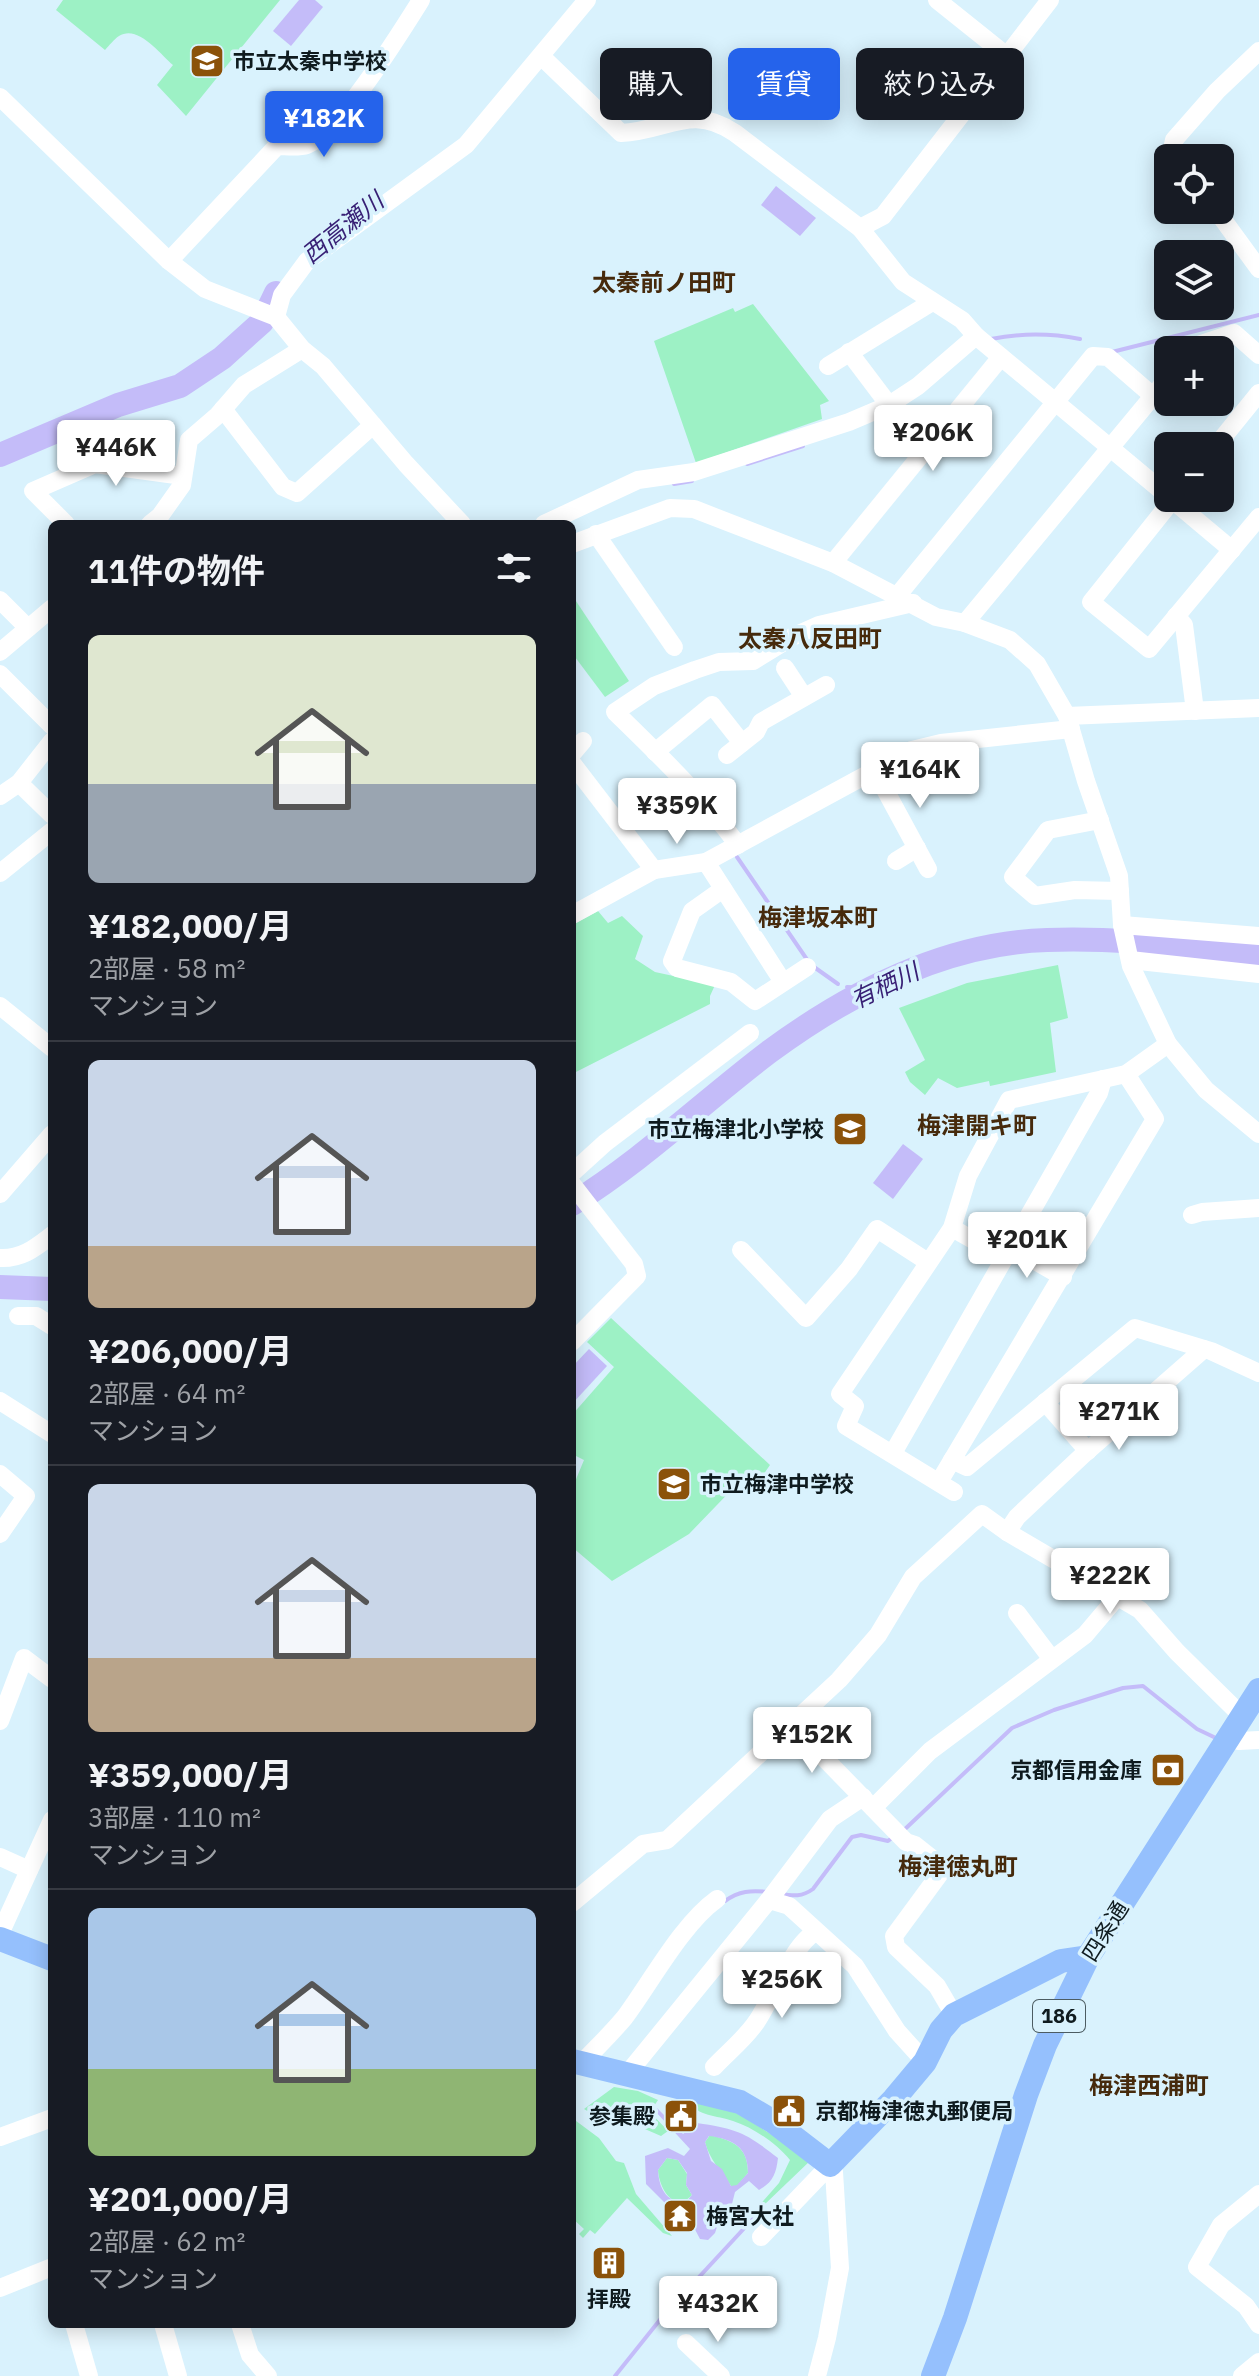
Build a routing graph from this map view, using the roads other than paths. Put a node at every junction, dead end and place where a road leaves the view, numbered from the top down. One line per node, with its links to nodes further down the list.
1 (421, 0): 15 (street)
2 (587, 0): 8 (street)
3 (937, 0): 5 (street)
4 (1050, 0): 6 (street)
5 (997, 48)
6 (1013, 48)
7 (1259, 51): 11 (street)
8 (541, 56): 13 (street); 17 (street)
9 (0, 97): 15 (street)
10 (957, 120): 13 (street)
11 (1173, 144)
12 (1228, 224): 14 (street)
13 (860, 228): 16 (street)
14 (1255, 257)
15 (169, 261): 17 (street)
16 (932, 302): 18 (street); 21 (street)
17 (269, 314): 20 (street)
18 (976, 336): 23 (street); 28 (street)
19 (1225, 336): 22 (street)
20 (302, 349): 29 (street); 30 (street)
21 (849, 352): 24 (street); 28 (street)
22 (1259, 355)
23 (1001, 357): 27 (street); 45 (street)
24 (828, 366)
25 (1259, 393): 31 (street)
26 (1153, 396): 27 (street); 32 (street)
27 (1055, 402): 32 (street); 46 (street)
28 (889, 405): 41 (street)
29 (223, 409): 30 (street); 33 (street)
30 (373, 425): 40 (street)
31 (1227, 432)
32 (1110, 448): 34 (street); 50 (street)
33 (183, 476): 38 (street); 39 (street)
34 (1154, 484)
35 (1160, 512): 49 (street)
36 (1187, 512): 44 (street)
37 (1259, 517): 44 (street)
38 (62, 520)
39 (155, 520)
40 (458, 520)
41 (553, 520)
42 (596, 534): 43 (street); 45 (street); 52 (street)
43 (576, 542)
44 (1232, 550): 49 (street)
45 (833, 563): 46 (street)
46 (906, 599): 50 (street); 63 (street)
47 (0, 600): 51 (street)
48 (48, 611): 51 (street)
49 (1176, 616): 59 (street)
50 (965, 623): 61 (street)
51 (28, 628): 53 (street)
52 (674, 647)
53 (0, 652)
54 (785, 668): 57 (street)
55 (0, 674): 60 (street)
56 (826, 685): 57 (street)
57 (804, 697): 63 (street)
58 (1259, 708): 59 (street)
59 (1195, 711): 61 (street)
60 (48, 722)
61 (1069, 723): 65 (street); 69 (street)
62 (48, 746): 66 (street)
63 (655, 752): 71 (street)
64 (576, 768): 76 (street)
65 (875, 771): 71 (street); 72 (street)
66 (19, 783): 67 (street); 68 (street)
67 (0, 796)
68 (48, 811)
69 (1100, 820): 79 (street); 79 (street)
70 (48, 834): 77 (street)
71 (738, 845): 74 (street)
72 (917, 848): 73 (street); 75 (street)
73 (896, 861)
74 (706, 862): 76 (street); 78 (street)
75 (928, 869)
76 (654, 870): 80 (street)
77 (0, 873)
78 (723, 889): 86 (street); 86 (street)
79 (1120, 891): 81 (street)
80 (576, 913)
81 (1123, 928): 82 (street); 83 (street)
82 (1259, 936)
83 (1129, 958): 85 (street); 89 (street)
84 (807, 967): 86 (street)
85 (1259, 974)
86 (783, 982)
87 (0, 1006): 90 (street)
88 (750, 1033): 95 (street)
89 (1168, 1044): 91 (street); 93 (street)
90 (48, 1045)
91 (1126, 1074): 92 (street); 107 (street)
92 (1103, 1079): 101 (street); 104 (street)
93 (1259, 1134)
94 (48, 1138): 96 (street)
95 (576, 1169)
96 (7, 1174): 98 (street)
97 (576, 1190): 110 (street)
98 (0, 1194)
99 (1259, 1208): 100 (street)
100 (1192, 1215)
101 (952, 1228): 104 (street); 106 (street)
102 (48, 1238): 105 (street)
103 (741, 1250): 106 (street)
104 (1008, 1252): 107 (street); 117 (street)
105 (0, 1258)
106 (928, 1262): 117 (street)
107 (1063, 1277): 118 (street)
108 (18, 1316): 109 (street)
109 (48, 1324)
110 (576, 1338)
111 (1204, 1349): 112 (street); 114 (street); 116 (street)
112 (1259, 1373)
113 (0, 1401): 115 (street)
114 (1045, 1402): 116 (street); 118 (street)
115 (48, 1431)
116 (1088, 1451): 120 (street)
117 (893, 1453): 118 (street)
118 (952, 1460)
119 (0, 1474): 121 (street)
120 (1007, 1532): 122 (street); 129 (street)
121 (0, 1534)
122 (1118, 1596): 124 (street); 127 (street)
123 (1017, 1613): 124 (street)
124 (1051, 1658): 132 (street)
125 (48, 1676): 128 (street)
126 (1259, 1690): 127 (main road, 四条通 / 186)
127 (1242, 1716): 130 (main road, 四条通 / 186)
128 (0, 1721)
129 (791, 1724): 132 (street); 137 (street)
130 (1228, 1738): 131 (street); 141 (main road, 四条通 / 186)
131 (1259, 1740)
132 (868, 1802): 138 (street); 143 (street)
133 (48, 1829): 135 (street)
134 (0, 1857): 135 (street)
135 (29, 1870): 140 (street)
136 (717, 1899): 144 (street)
137 (576, 1900)
138 (769, 1900): 139 (street); 147 (street)
139 (816, 1932): 145 (street); 146 (street)
140 (1, 1940): 142 (main road)
141 (1088, 1957): 143 (main road); 166 (main road, 四条通 / 186)
142 (48, 1958)
143 (954, 2015): 145 (main road)
144 (577, 2062): 147 (main road)
145 (925, 2062): 150 (main road)
146 (714, 2067)
147 (628, 2073): 150 (main road)
148 (48, 2119): 149 (street)
149 (0, 2137)
150 (830, 2165): 152 (street); 165 (street)
151 (1259, 2194): 155 (street)
152 (761, 2237)
153 (48, 2269): 154 (street)
154 (0, 2288)
155 (1257, 2319)
156 (75, 2328): 161 (street)
157 (164, 2328): 162 (street)
158 (241, 2328): 163 (street)
159 (686, 2343): 164 (street)
160 (1259, 2362): 167 (street)
161 (89, 2376)
162 (178, 2376)
163 (268, 2376)
164 (721, 2376)
165 (817, 2376)
166 (933, 2376)
167 (1242, 2376)

